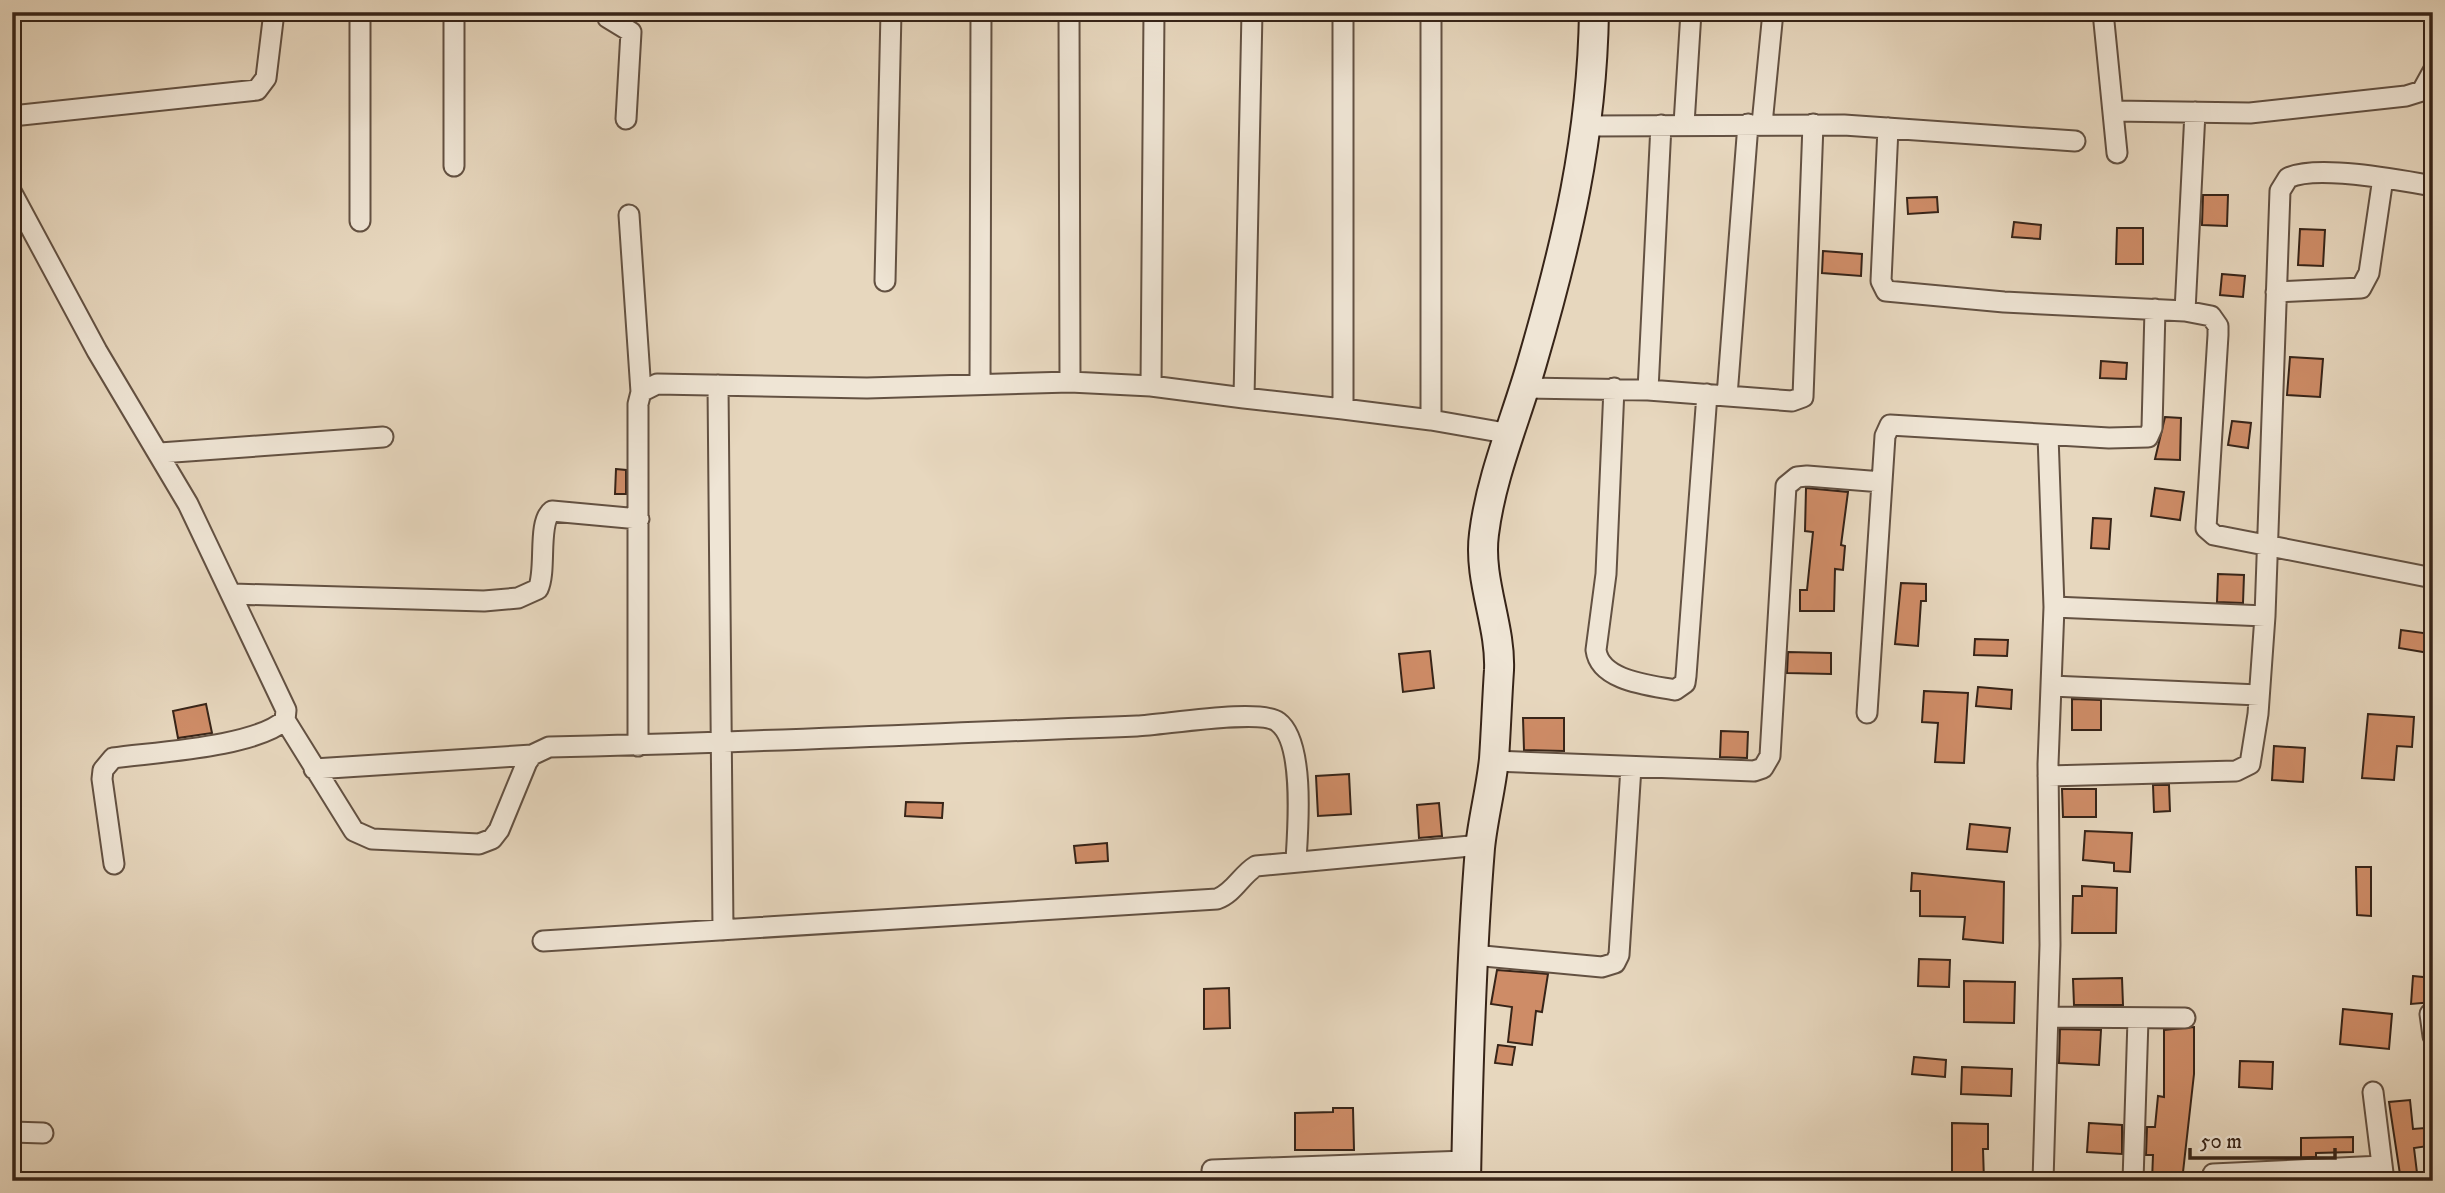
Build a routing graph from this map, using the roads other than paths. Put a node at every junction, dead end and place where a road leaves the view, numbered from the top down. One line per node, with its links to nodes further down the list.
1 (274, 12): 19 (street)
2 (360, 12): 34 (street)
3 (454, 12): 29 (street)
4 (609, 12): 20 (street)
5 (891, 12): 37 (street)
6 (981, 12): 42 (street)
7 (1069, 12): 41 (street)
8 (1154, 12): 44 (street)
9 (1252, 12): 51 (street)
10 (1343, 12): 52 (street)
11 (1431, 12): 53 (street)
12 (1594, 12): 25 (street)
13 (1691, 12): 21 (street)
14 (1773, 12): 22 (street)
15 (2104, 12): 17 (street)
16 (2433, 71): 18 (street)
17 (2114, 111): 18 (street); 28 (street)
18 (2195, 112): 40 (street)
19 (12, 116)
20 (626, 118)
21 (1684, 124): 22 (street); 24 (street)
22 (1755, 124): 23 (street); 50 (street)
23 (1812, 124): 26 (street); 50 (street)
24 (1661, 125): 25 (street); 47 (street)
25 (1588, 126): 45 (street)
26 (1888, 128): 27 (street); 39 (street)
27 (2075, 141)
28 (2117, 153)
29 (454, 166)
30 (2383, 178): 31 (street); 38 (street); 38 (street)
31 (2433, 186)
32 (12, 193): 35 (street)
33 (629, 215): 48 (street)
34 (360, 221)
35 (31, 227): 36 (street); 57 (street)
36 (12, 235)
37 (885, 281)
38 (2276, 292): 60 (street)
39 (2155, 309): 40 (street); 55 (street)
40 (2185, 311): 60 (street)
41 (1070, 382): 42 (street); 44 (street)
42 (980, 383): 43 (street)
43 (718, 385): 48 (street); 69 (street)
44 (1151, 386): 51 (street)
45 (1524, 388): 46 (street); 54 (street)
46 (1614, 388): 47 (street); 49 (street)
47 (1648, 390): 49 (street)
48 (641, 392): 59 (street)
49 (1707, 394): 50 (street)
50 (1727, 396)
51 (1244, 398): 52 (street)
52 (1343, 409): 53 (street)
53 (1432, 420): 54 (street)
54 (1511, 433): 72 (street)
55 (2048, 435): 58 (street); 63 (street)
56 (383, 437): 57 (street)
57 (160, 453): 62 (street)
58 (1882, 482): 67 (street); 73 (street)
59 (639, 519): 62 (street); 70 (street)
60 (2267, 545): 61 (street); 64 (street)
61 (2433, 578)
62 (233, 594): 68 (street)
63 (2054, 607): 64 (street); 65 (street)
64 (2264, 616): 66 (street)
65 (2050, 686): 66 (street); 75 (street)
66 (2259, 695): 75 (street)
67 (1867, 713)
68 (285, 720): 74 (street); 78 (street)
69 (722, 741): 70 (street); 77 (street); 79 (street)
70 (638, 746): 71 (street)
71 (532, 755): 74 (street); 74 (street)
72 (1494, 761): 73 (street); 76 (street)
73 (1631, 767): 81 (street)
74 (314, 769)
75 (2048, 776): 83 (street)
76 (1480, 845): 77 (street); 81 (street)
77 (1296, 860): 79 (street)
78 (114, 864)
79 (723, 930): 80 (street)
80 (543, 941)
81 (1473, 955): 91 (street)
82 (2430, 1014): 86 (street)
83 (2048, 1017): 85 (street); 94 (street)
84 (2185, 1018): 85 (street)
85 (2138, 1019): 95 (street)
86 (2433, 1036)
87 (2374, 1092): 93 (street)
88 (12, 1132): 89 (street)
89 (43, 1133)
90 (1212, 1170): 91 (street)
91 (1466, 1171)
92 (2213, 1174): 93 (street)
93 (2383, 1174)
94 (2043, 1181)
95 (2133, 1181)

